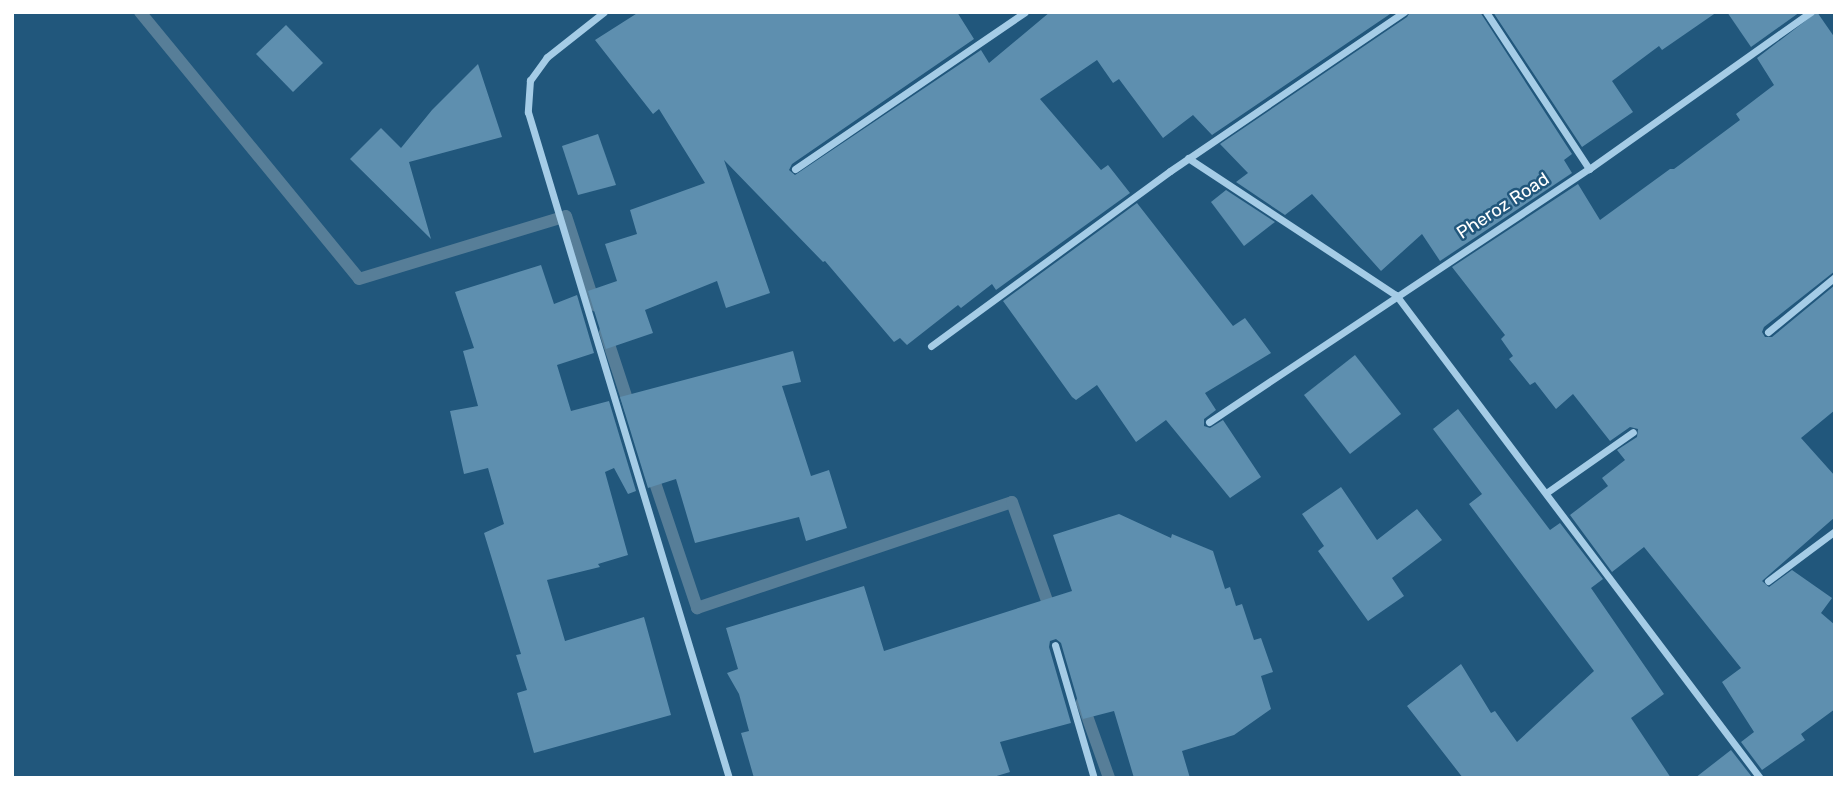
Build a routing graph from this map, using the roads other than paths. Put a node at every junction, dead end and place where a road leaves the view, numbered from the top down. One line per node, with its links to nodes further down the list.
1 (604, 12): 19 (street)
2 (1026, 12): 7 (street)
3 (1404, 12): 6 (street)
4 (1486, 12): 8 (street)
5 (1811, 12): 8 (street, Pheroz Road)
6 (1188, 158): 10 (street); 12 (street)
7 (794, 169)
8 (1589, 169): 10 (street, Pheroz Road)
9 (1835, 277): 11 (street)
10 (1396, 295): 13 (street, Pheroz Road); 15 (street)
11 (1768, 332)
12 (931, 346)
13 (1209, 422)
14 (1633, 432): 15 (street)
15 (1546, 493): 21 (street)
16 (1835, 531): 17 (street)
17 (1768, 582)
18 (1055, 645): 20 (street)
19 (729, 778)
20 (1094, 778)
21 (1760, 778)

